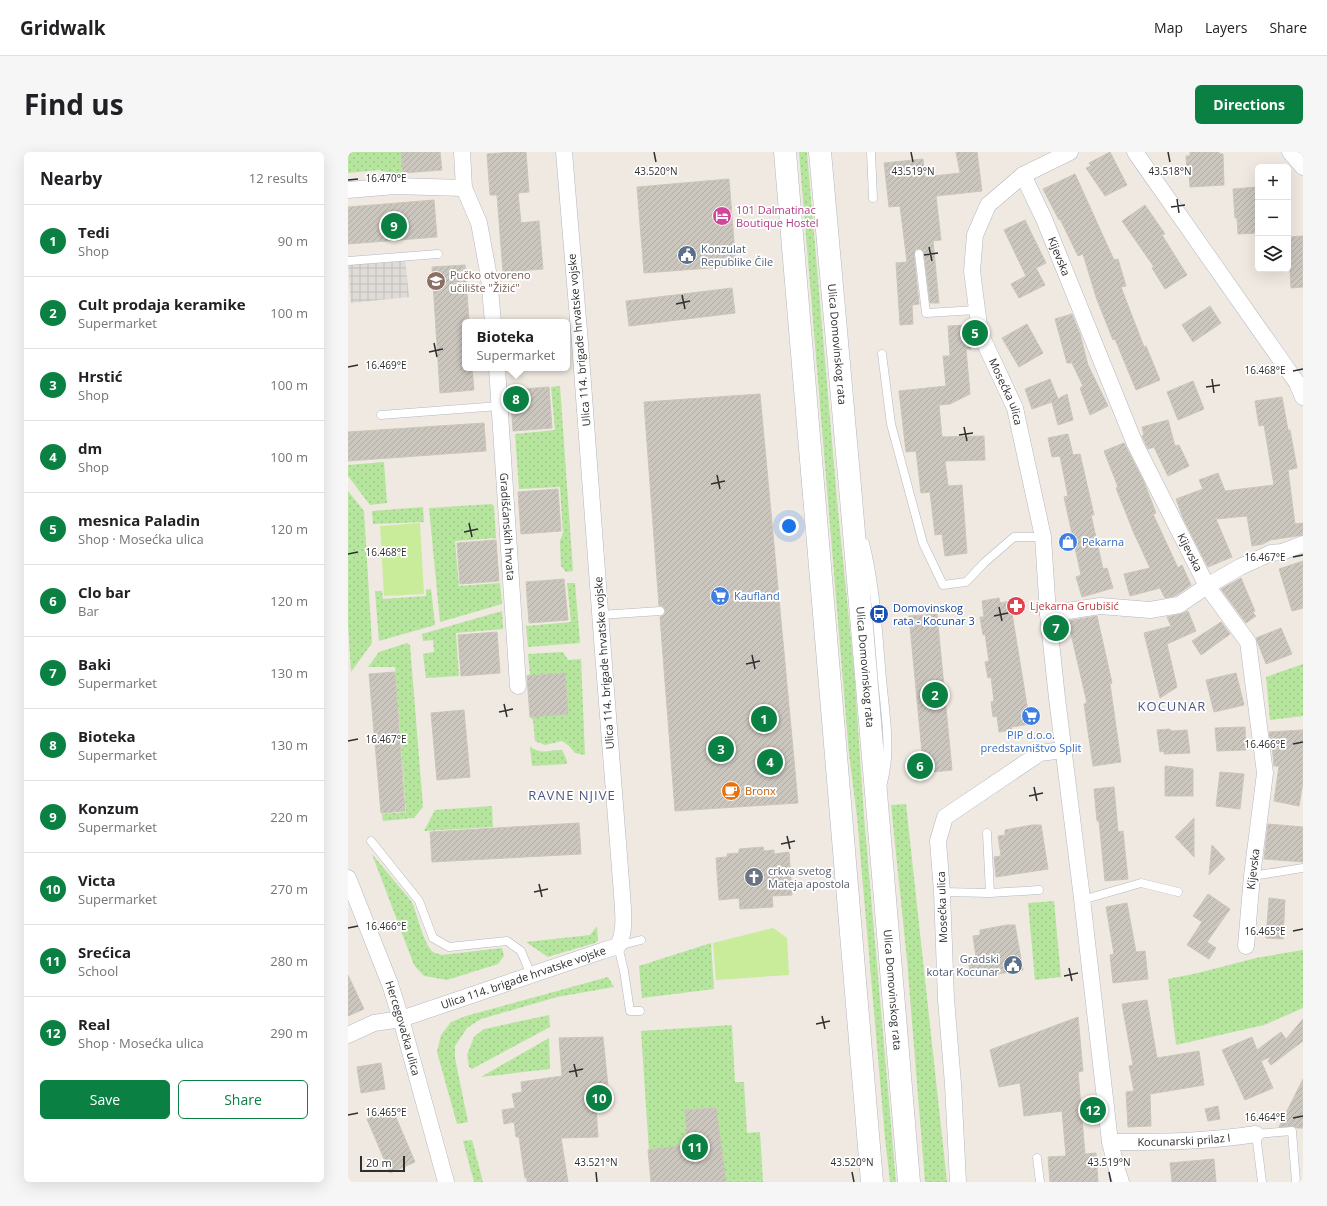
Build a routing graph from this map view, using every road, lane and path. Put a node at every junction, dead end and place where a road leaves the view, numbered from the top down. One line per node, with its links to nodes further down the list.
1 (462, 152): 11 (street)
2 (564, 152): 19 (street, Ulica 114. brigade hrvatske vojske)
3 (785, 152): 54 (main road)
4 (820, 152): 55 (main road, Ulica Domovinskog rata)
5 (871, 152): 13 (lane)
6 (1070, 152): 10 (street, Mosećka ulica)
7 (1135, 152): 22 (street)
8 (1290, 152): 9 (street)
9 (1303, 167)
10 (1023, 175): 17 (street, Mosećka ulica); 27 (street, Kijevska)
11 (464, 188): 12 (street); 18 (street)
12 (348, 190)
13 (873, 198)
14 (438, 254): 16 (lane)
15 (919, 254): 17 (lane)
16 (348, 262)
17 (977, 310): 25 (street, Mosećka ulica)
18 (493, 319)
19 (573, 330): 30 (street, Ulica 114. brigade hrvatske vojske)
20 (882, 354): 25 (lane)
21 (497, 371): 23 (street, Gradišćanskih hrvata)
22 (1301, 387)
23 (499, 406): 24 (lane); 31 (street, Gradišćanskih hrvata)
24 (381, 415)
25 (1043, 537): 29 (street, Mosećka ulica)
26 (1303, 544): 27 (street)
27 (1207, 586): 29 (street); 36 (street, Kijevska)
28 (660, 611): 30 (lane)
29 (1048, 614): 32 (street, Mosećka ulica)
30 (600, 616): 44 (street, Ulica 114. brigade hrvatske vojske)
31 (518, 686)
32 (1063, 750): 39 (street, Mosećka ulica); 42 (street, Mosećka ulica)
33 (987, 833): 41 (lane)
34 (372, 841): 46 (lane)
35 (1303, 868): 36 (lane)
36 (1252, 876): 45 (street, Kijevska)
37 (348, 878): 48 (street, Hercegovačka ulica)
38 (1039, 890): 41 (lane)
39 (942, 892): 41 (lane); 56 (street, Mosećka ulica)
40 (1178, 892): 42 (lane)
41 (990, 893)
42 (1082, 900): 51 (street, Mosećka ulica)
43 (641, 940): 44 (lane)
44 (618, 946): 46 (street, Ulica 114. brigade hrvatske vojske); 47 (lane)
45 (1246, 946)
46 (531, 976): 48 (street, Ulica 114. brigade hrvatske vojske)
47 (640, 1011)
48 (401, 1019): 49 (street, Ulica 114. brigade hrvatske vojske); 53 (street, Hercegovačka ulica)
49 (348, 1035)
50 (1256, 1134): 51 (street, Kocunarski prilaz I); 59 (lane); 60 (lane)
51 (1110, 1142): 58 (street, Mosećka ulica)
52 (1037, 1158): 57 (lane)
53 (446, 1182)
54 (872, 1182)
55 (908, 1182)
56 (958, 1182)
57 (1040, 1182)
58 (1121, 1182)
59 (1262, 1182)
60 (1296, 1182)

